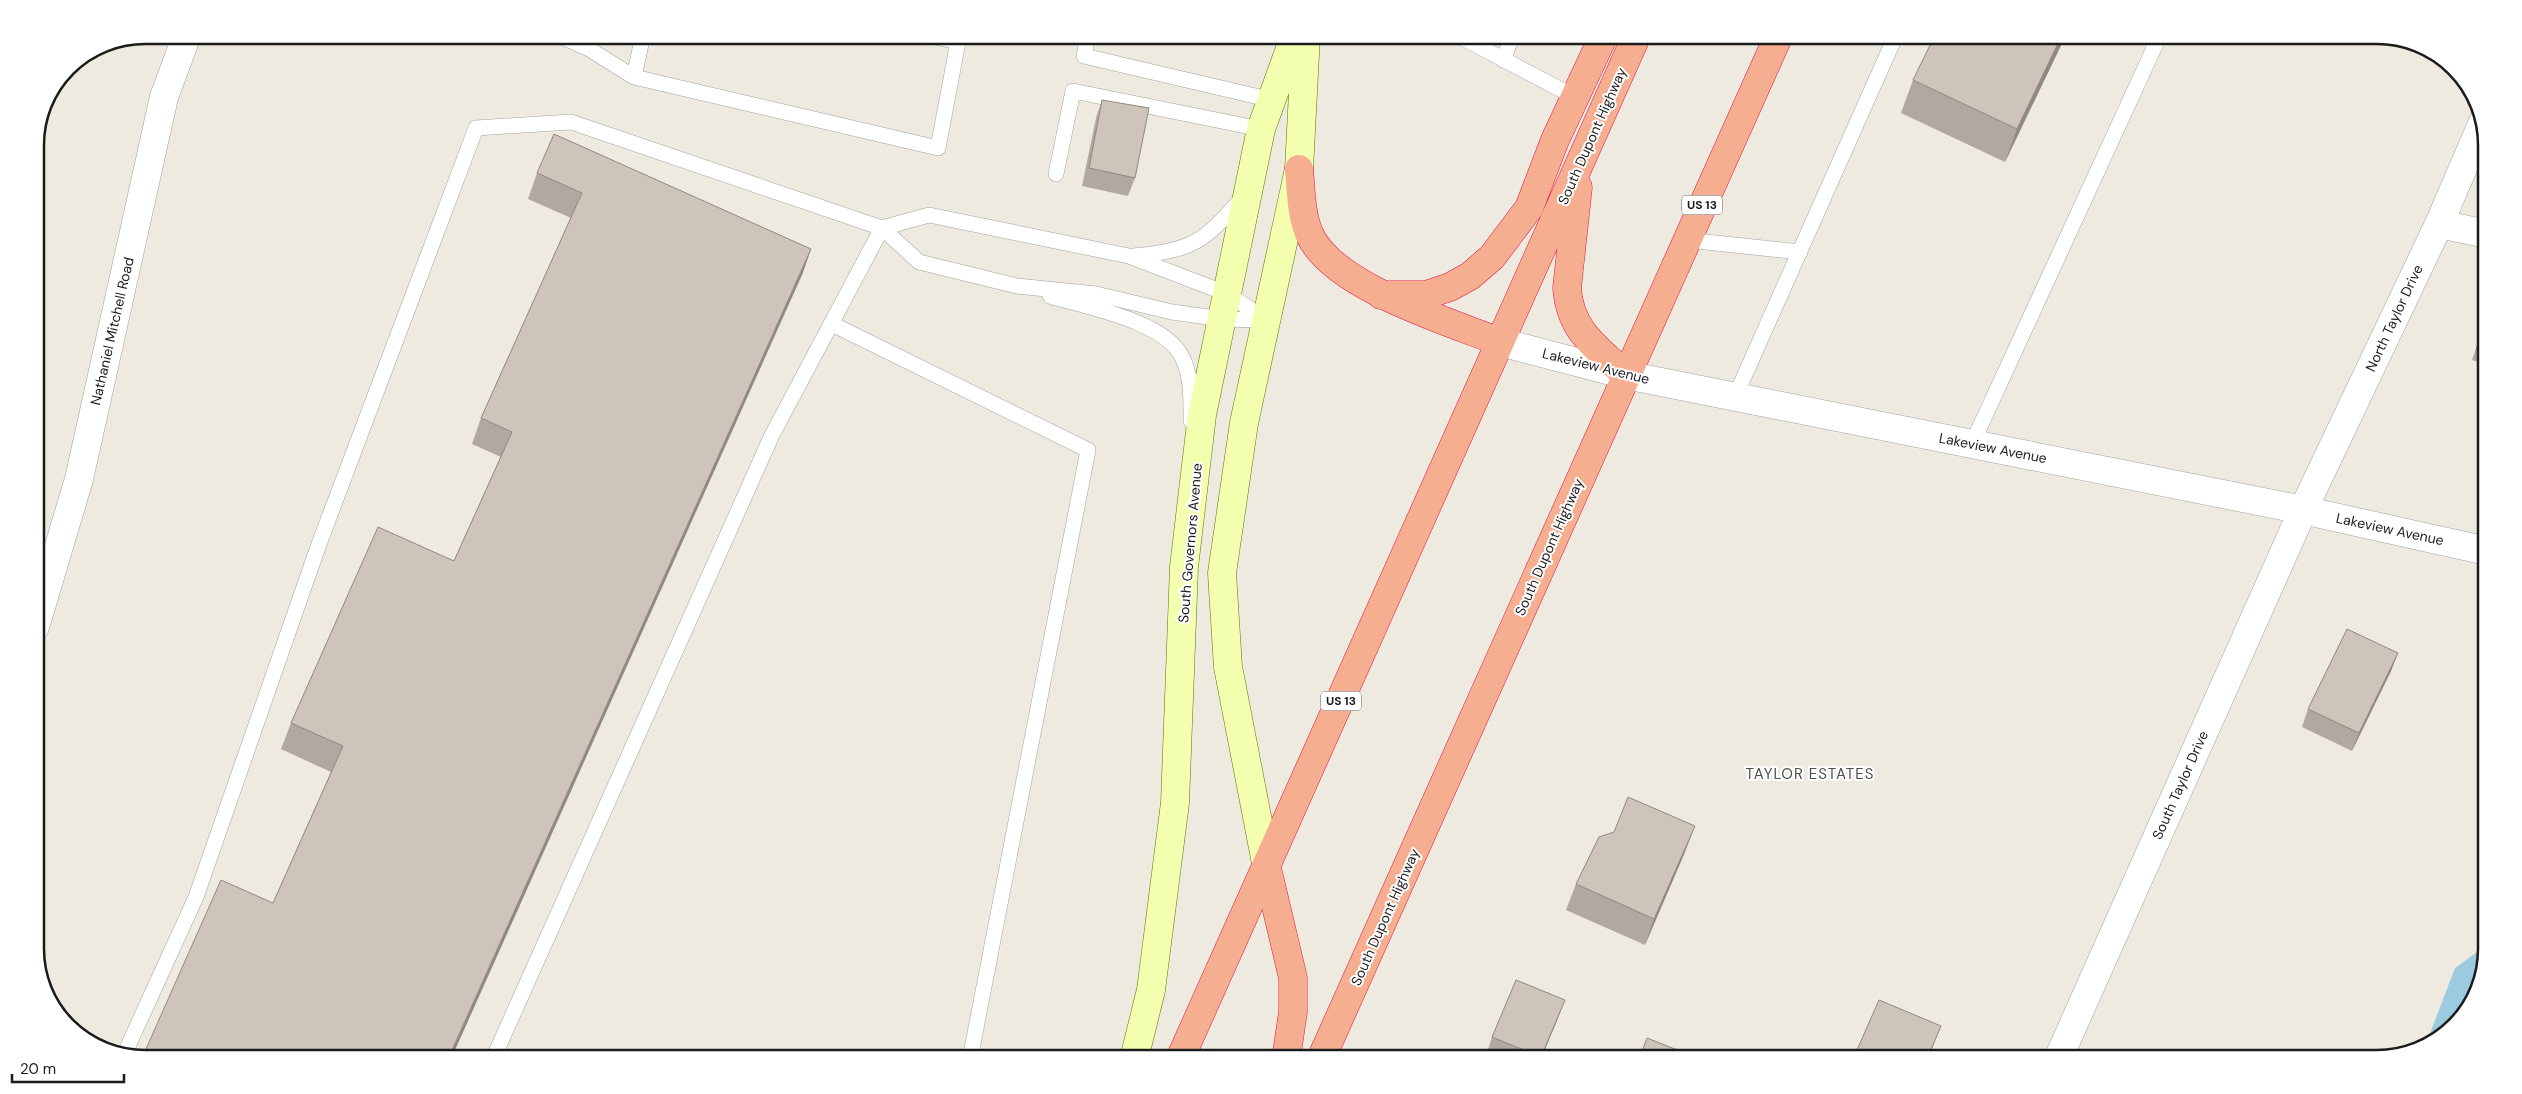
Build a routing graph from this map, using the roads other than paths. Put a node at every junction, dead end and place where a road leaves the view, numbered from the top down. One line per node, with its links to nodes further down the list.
1 (184, 44): 43 (street, Nathaniel Mitchell Road)
2 (578, 44): 16 (lane)
3 (641, 44): 16 (lane)
4 (958, 44): 16 (lane)
5 (1086, 44): 18 (lane)
6 (1292, 44): 18 (main road, South Governors Avenue)
7 (1306, 44): 22 (main road)
8 (1474, 44): 15 (lane)
9 (1509, 44): 15 (lane)
10 (1600, 44): 17 (highway)
11 (1633, 44): 21 (highway, South Dupont Highway / US 13)
12 (1775, 44): 28 (highway, South Dupont Highway / US 13)
13 (1892, 44): 29 (lane)
14 (2156, 44): 39 (lane)
15 (1503, 60): 17 (lane)
16 (634, 77)
17 (1575, 97): 32 (highway)
18 (1272, 100): 19 (main road, South Governors Avenue)
19 (1261, 129): 23 (lane); 24 (main road, South Governors Avenue)
20 (2477, 135): 25 (street, North Taylor Drive)
21 (1582, 160): 36 (highway, South Dupont Highway / US 13); 37 (highway)
22 (1299, 169): 32 (highway); 34 (main road)
23 (1056, 174)
24 (1248, 192): 30 (lane); 33 (main road, South Governors Avenue)
25 (2439, 224): 27 (street); 41 (street, North Taylor Drive)
26 (882, 228): 30 (lane); 31 (lane); 35 (lane); 45 (lane)
27 (2478, 232)
28 (1686, 240): 29 (lane); 37 (highway, South Dupont Highway / US 13)
29 (1800, 252): 38 (lane)
30 (1129, 256): 33 (lane)
31 (1017, 286): 33 (lane); 40 (lane)
32 (1381, 294): 36 (highway)
33 (1225, 307): 34 (lane); 34 (lane); 40 (main road, South Governors Avenue)
34 (1266, 320): 44 (main road)
35 (832, 324): 46 (lane); 47 (lane)
36 (1500, 342): 37 (street, Lakeview Avenue); 44 (highway, South Dupont Highway / US 13)
37 (1626, 375): 38 (street, Lakeview Avenue); 51 (highway, South Dupont Highway / US 13)
38 (1735, 397): 39 (street, Lakeview Avenue)
39 (1972, 444): 41 (street, Lakeview Avenue)
40 (1193, 494): 48 (main road, South Governors Avenue)
41 (2303, 510): 42 (street, Lakeview Avenue); 52 (street, South Taylor Drive)
42 (2478, 549)
43 (44, 597)
44 (1267, 868): 49 (highway, South Dupont Highway / US 13); 50 (highway)
45 (127, 1048)
46 (497, 1050)
47 (972, 1050)
48 (1136, 1050)
49 (1184, 1050)
50 (1287, 1050)
51 (1325, 1050)
52 (2062, 1050)

